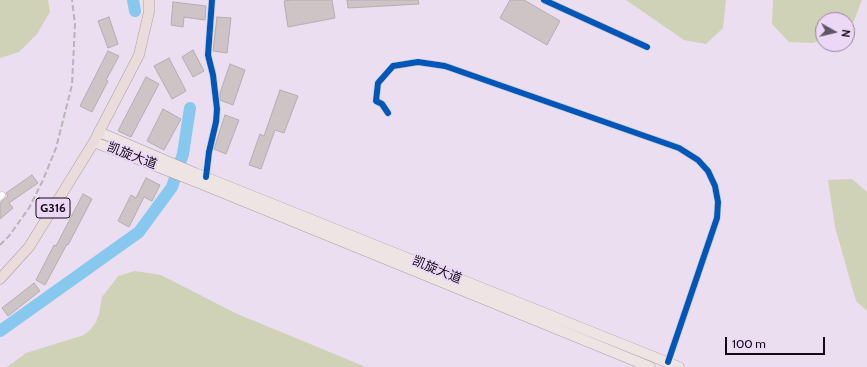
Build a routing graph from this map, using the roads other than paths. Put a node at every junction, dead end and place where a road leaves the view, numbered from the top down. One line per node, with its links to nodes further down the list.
1 (149, 0): 6 (highway, G316)
2 (212, 0): 10 (street)
3 (544, 0): 4 (street)
4 (647, 47)
5 (388, 113): 12 (street)
6 (99, 132): 7 (highway, G316); 8 (main road, 凯旋大道)
7 (94, 142): 8 (main road, 凯旋大道); 11 (highway, G316)
8 (170, 167): 9 (main road)
9 (194, 176): 10 (main road, 凯旋大道); 13 (main road, 凯旋大道)
10 (206, 177): 12 (main road, 凯旋大道)
11 (0, 279)
12 (668, 362): 14 (main road, 凯旋大道)
13 (650, 367)
14 (679, 367)

